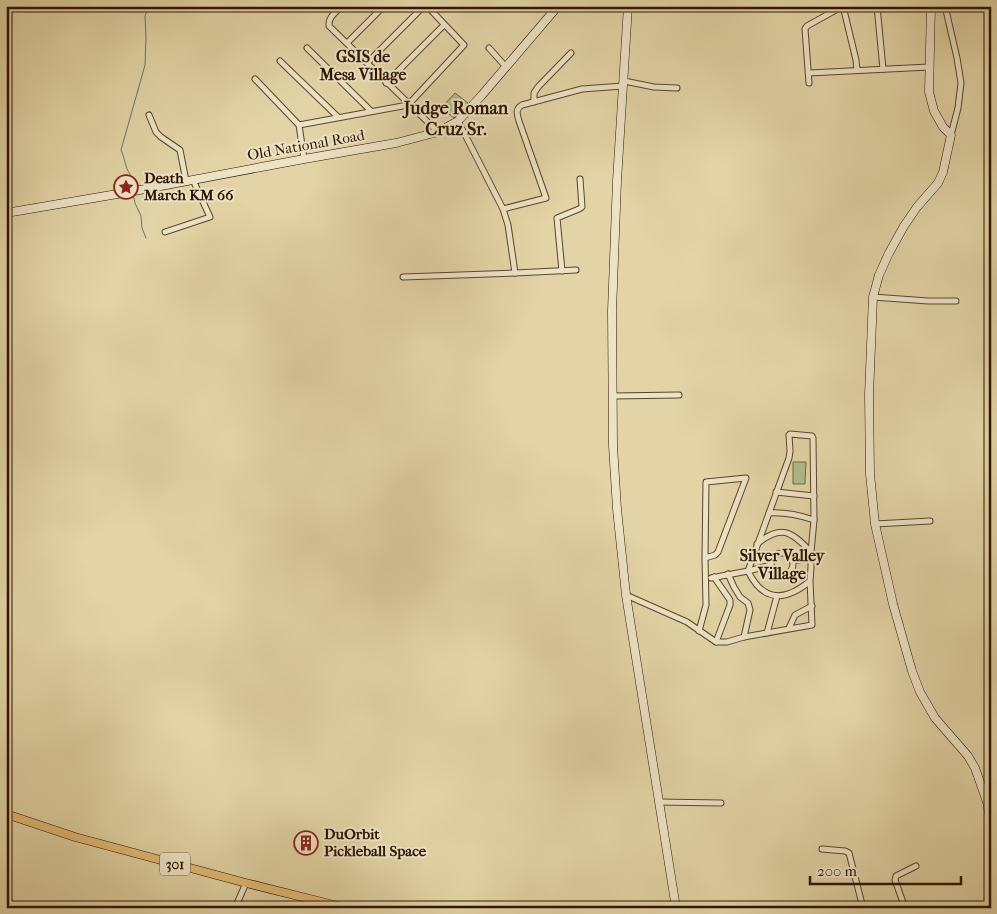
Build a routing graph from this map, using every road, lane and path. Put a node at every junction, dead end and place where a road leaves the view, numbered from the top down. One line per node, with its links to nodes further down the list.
1 (342, 6): 10 (street)
2 (384, 6): 10 (street)
3 (426, 6): 9 (street); 15 (street)
4 (558, 6): 16 (street, Old National Road)
5 (628, 6): 23 (street)
6 (877, 6): 18 (street)
7 (931, 6): 17 (street)
8 (945, 6): 34 (street)
9 (444, 25): 22 (street); 27 (street)
10 (347, 43): 15 (street)
11 (307, 48): 28 (street)
12 (489, 48): 16 (street)
13 (571, 53): 26 (street)
14 (280, 61): 30 (street)
15 (366, 63): 22 (street)
16 (506, 67): 31 (street, Old National Road)
17 (929, 67): 18 (street); 34 (street)
18 (883, 69): 19 (street)
19 (857, 70): 20 (street); 20 (street)
20 (809, 73): 24 (street)
21 (255, 79): 32 (street)
22 (386, 83): 27 (street)
23 (624, 83): 25 (street); 26 (street); 48 (street)
24 (809, 84)
25 (677, 88)
26 (534, 102): 38 (street)
27 (408, 105): 28 (street); 33 (street)
28 (371, 111): 30 (street)
29 (149, 115): 37 (street)
30 (338, 117): 32 (street)
31 (458, 121): 33 (street, Old National Road); 38 (street)
32 (299, 125): 35 (street)
33 (438, 132): 35 (street, Old National Road)
34 (950, 135): 45 (street)
35 (304, 159): 37 (street, Old National Road)
36 (580, 179): 42 (street)
37 (190, 180): 39 (street, Old National Road); 40 (street)
38 (503, 209): 43 (street)
39 (6, 213)
40 (165, 232)
41 (576, 270): 42 (street)
42 (562, 271): 43 (street)
43 (515, 274): 44 (street)
44 (403, 277)
45 (873, 297): 46 (street); 54 (street)
46 (956, 301)
47 (679, 395): 48 (street)
48 (613, 396): 65 (street)
49 (776, 492): 50 (street); 50 (street); 51 (street)
50 (814, 496): 52 (street)
51 (769, 513): 52 (street); 55 (street)
52 (814, 520): 56 (street)
53 (930, 521): 54 (street)
54 (875, 524): 76 (street)
55 (756, 544): 56 (street); 60 (street)
56 (811, 555): 58 (street); 64 (street)
57 (705, 558): 57 (street); 63 (street)
58 (792, 561): 59 (street); 59 (street)
59 (771, 565): 60 (street)
60 (748, 571): 61 (street); 66 (street)
61 (728, 574): 62 (street); 71 (street)
62 (714, 577): 63 (street); 72 (street)
63 (706, 579): 69 (street)
64 (810, 581): 66 (street); 67 (street)
65 (626, 595): 69 (street); 73 (street)
66 (777, 596): 70 (street)
67 (812, 606): 68 (street); 68 (street)
68 (789, 628): 70 (street)
69 (699, 630): 72 (street)
70 (767, 633): 71 (street)
71 (744, 637): 72 (street)
72 (716, 642)
73 (659, 802): 74 (street); 82 (street)
74 (720, 803)
75 (6, 814): 79 (main road, 301)
76 (991, 823)
77 (822, 849): 83 (street)
78 (916, 866): 84 (street)
79 (246, 883): 80 (street); 81 (main road, 301)
80 (235, 908)
81 (346, 908)
82 (676, 908)
83 (863, 908)
84 (906, 908)

